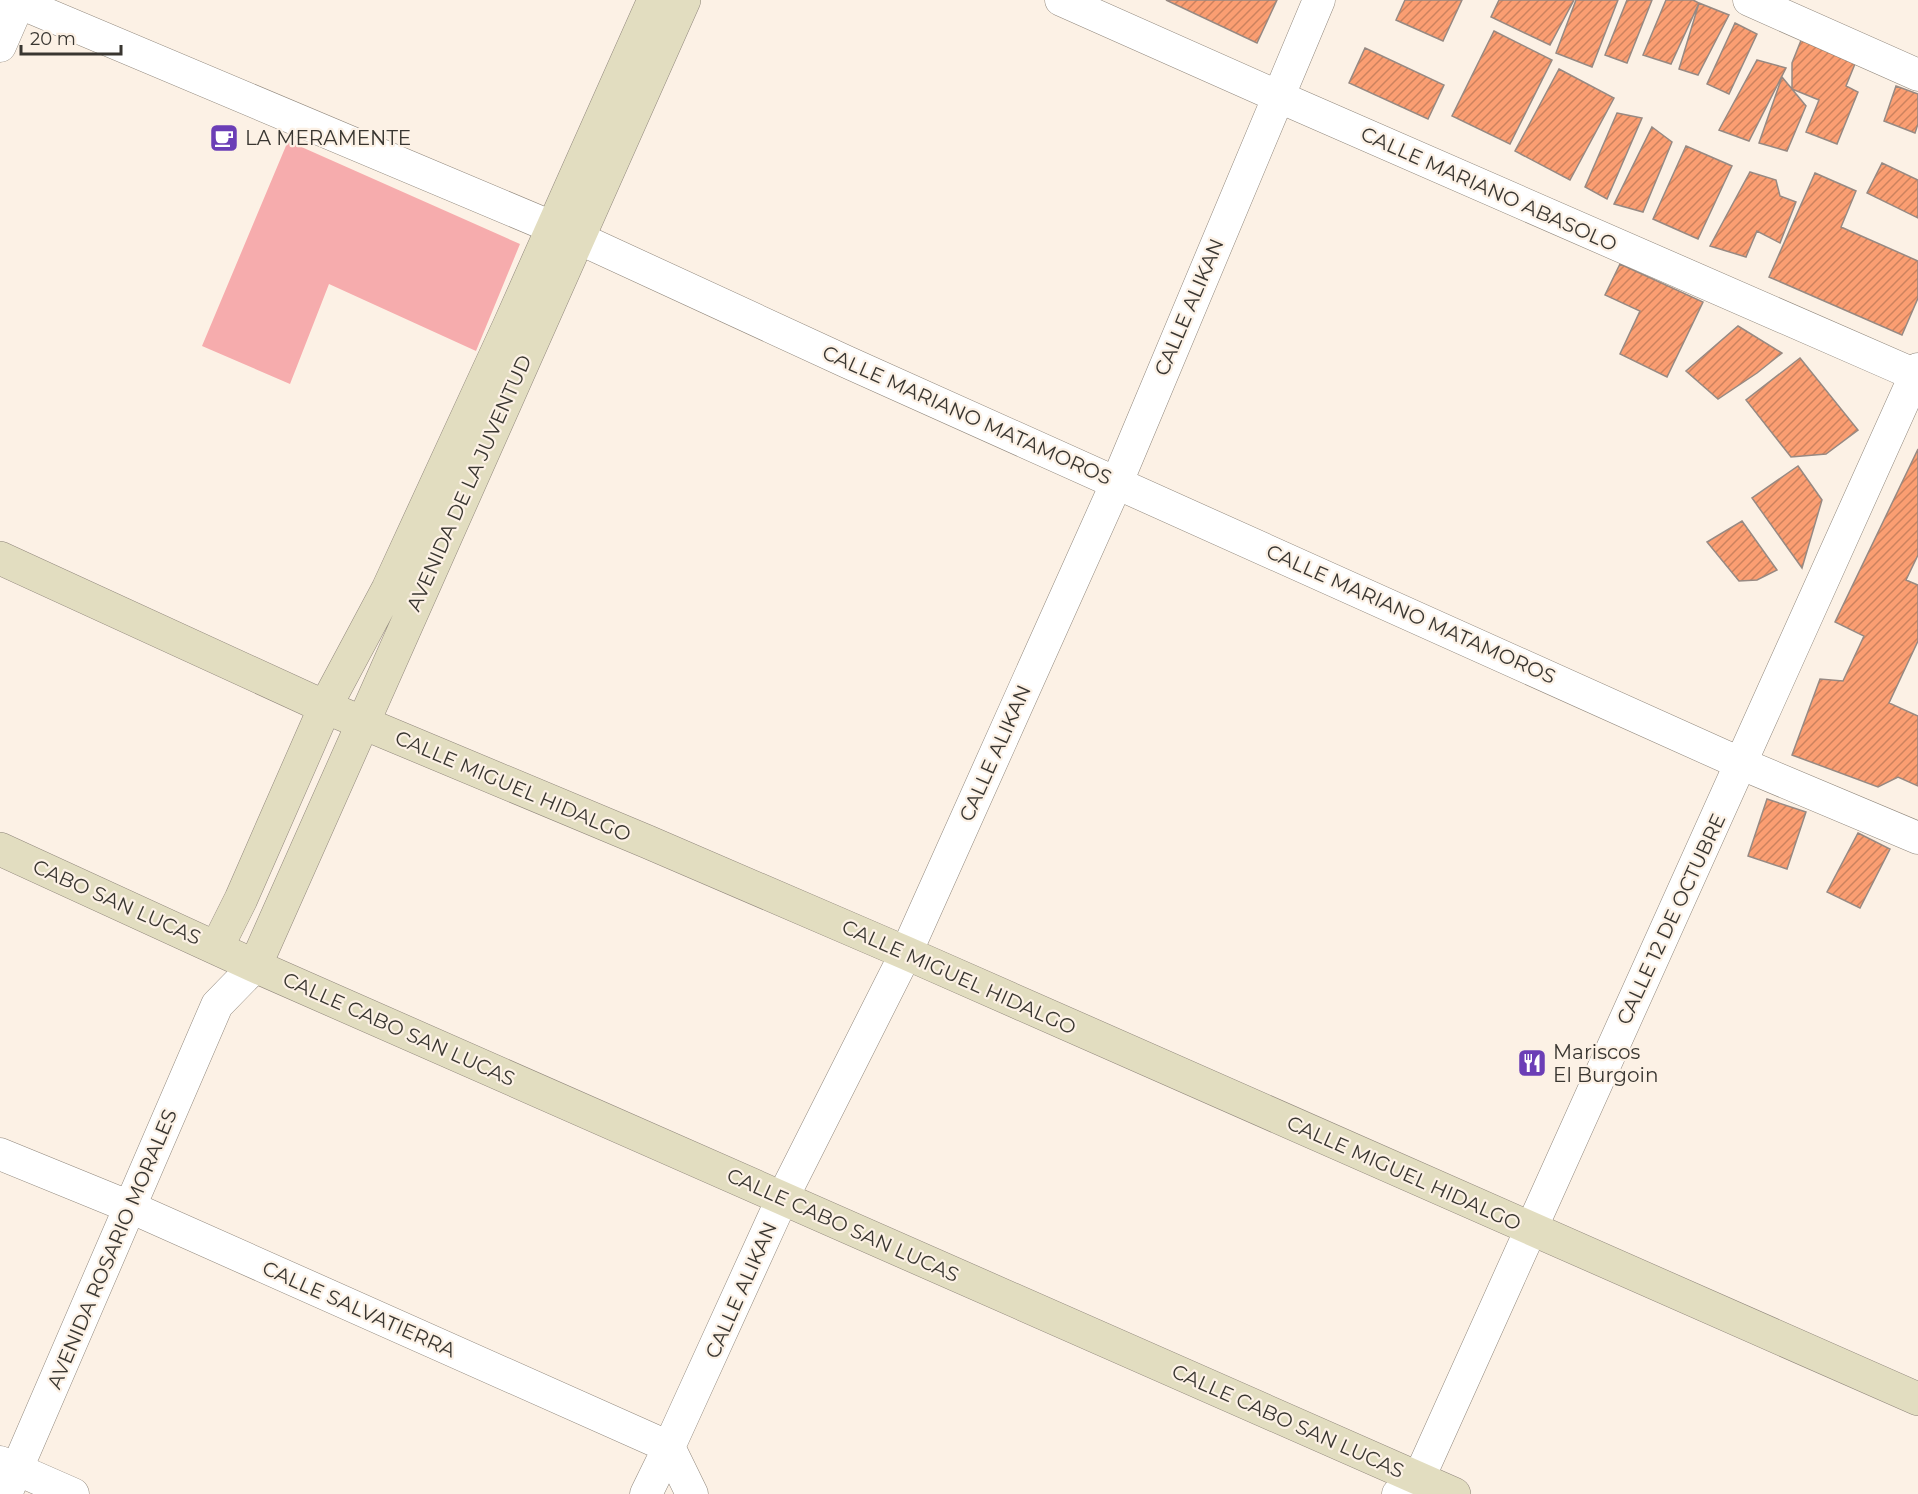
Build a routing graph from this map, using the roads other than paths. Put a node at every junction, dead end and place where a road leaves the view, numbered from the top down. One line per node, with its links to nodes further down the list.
1 (654, 0): 10 (main road, AVENIDA DE LA JUVENTUD)
2 (684, 0): 10 (main road, AVENIDA DE LA JUVENTUD)
3 (1061, 0): 9 (street, CALLE MARIANO ABASOLO)
4 (1319, 0): 9 (street, CALLE ALIKAN)
5 (1749, 0): 8 (street)
6 (18, 1): 7 (street); 10 (street, CALLE MARIANO MATAMOROS)
7 (0, 46)
8 (1918, 75)
9 (1277, 96): 11 (street, CALLE MARIANO ABASOLO); 12 (street, CALLE ALIKAN)
10 (565, 233): 12 (street, CALLE MARIANO MATAMOROS); 14 (main road, AVENIDA DE LA JUVENTUD); 15 (main road, AVENIDA DE LA JUVENTUD)
11 (1917, 373): 16 (street, CALLE 12 DE OCTUBRE)
12 (1117, 482): 16 (street, CALLE MARIANO MATAMOROS); 19 (street, CALLE ALIKAN)
13 (0, 558): 14 (main road, CALLE MIGUEL HIDALGO)
14 (326, 707): 15 (main road, CALLE MIGUEL HIDALGO); 20 (main road, AVENIDA DE LA JUVENTUD)
15 (363, 723): 19 (main road, CALLE MIGUEL HIDALGO); 20 (main road, AVENIDA DE LA JUVENTUD)
16 (1742, 764): 17 (street, CALLE MARIANO MATAMOROS); 24 (street, CALLE 12 DE OCTUBRE)
17 (1918, 838)
18 (0, 849): 20 (main road, CABO SAN LUCAS)
19 (906, 953): 22 (street, CALLE ALIKAN); 24 (main road, CALLE MIGUEL HIDALGO)
20 (235, 956): 22 (main road, CALLE CABO SAN LUCAS); 23 (street, AVENIDA ROSARIO MORALES)
21 (0, 1154): 23 (street, CALLE SALVATIERRA)
22 (782, 1199): 26 (street, CALLE ALIKAN); 28 (main road, CALLE CABO SAN LUCAS)
23 (130, 1207): 26 (street, CALLE SALVATIERRA); 27 (street, AVENIDA ROSARIO MORALES)
24 (1530, 1228): 25 (main road, CALLE MIGUEL HIDALGO); 28 (street, CALLE 12 DE OCTUBRE)
25 (1918, 1399)
26 (669, 1447): 30 (street, CALLE ALIKAN); 31 (street)
27 (8, 1475): 29 (street)
28 (1409, 1486): 32 (main road, CALLE CABO SAN LUCAS)
29 (73, 1494)
30 (646, 1494)
31 (692, 1494)
32 (1454, 1494)

